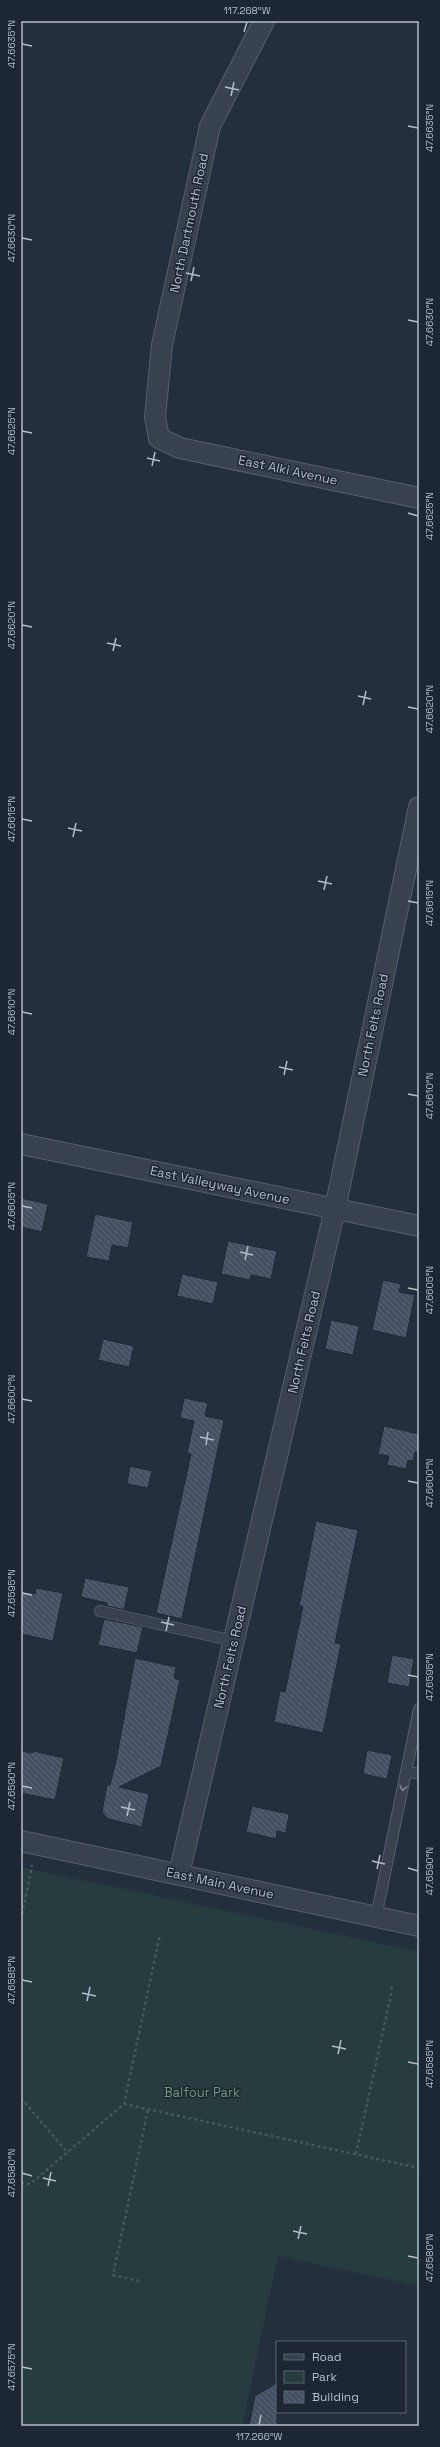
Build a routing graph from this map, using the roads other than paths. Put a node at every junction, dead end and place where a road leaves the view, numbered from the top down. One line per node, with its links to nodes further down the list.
1 (264, 21): 2 (street, North Dartmouth Road)
2 (160, 438): 3 (street, East Alki Avenue)
3 (419, 498)
4 (419, 807): 6 (street, North Felts Road)
5 (21, 1144): 6 (street, East Valleyway Avenue)
6 (335, 1209): 7 (street, East Valleyway Avenue); 9 (street, North Felts Road)
7 (419, 1226)
8 (100, 1611): 9 (lane)
9 (234, 1641): 14 (street, North Felts Road)
10 (419, 1709): 11 (lane)
11 (406, 1771): 12 (lane); 15 (lane, one-way to 15)
12 (419, 1774)
13 (29, 1843): 14 (street, East Main Avenue)
14 (180, 1874): 15 (street, East Main Avenue)
15 (376, 1916): 16 (street, East Main Avenue)
16 (419, 1926)

